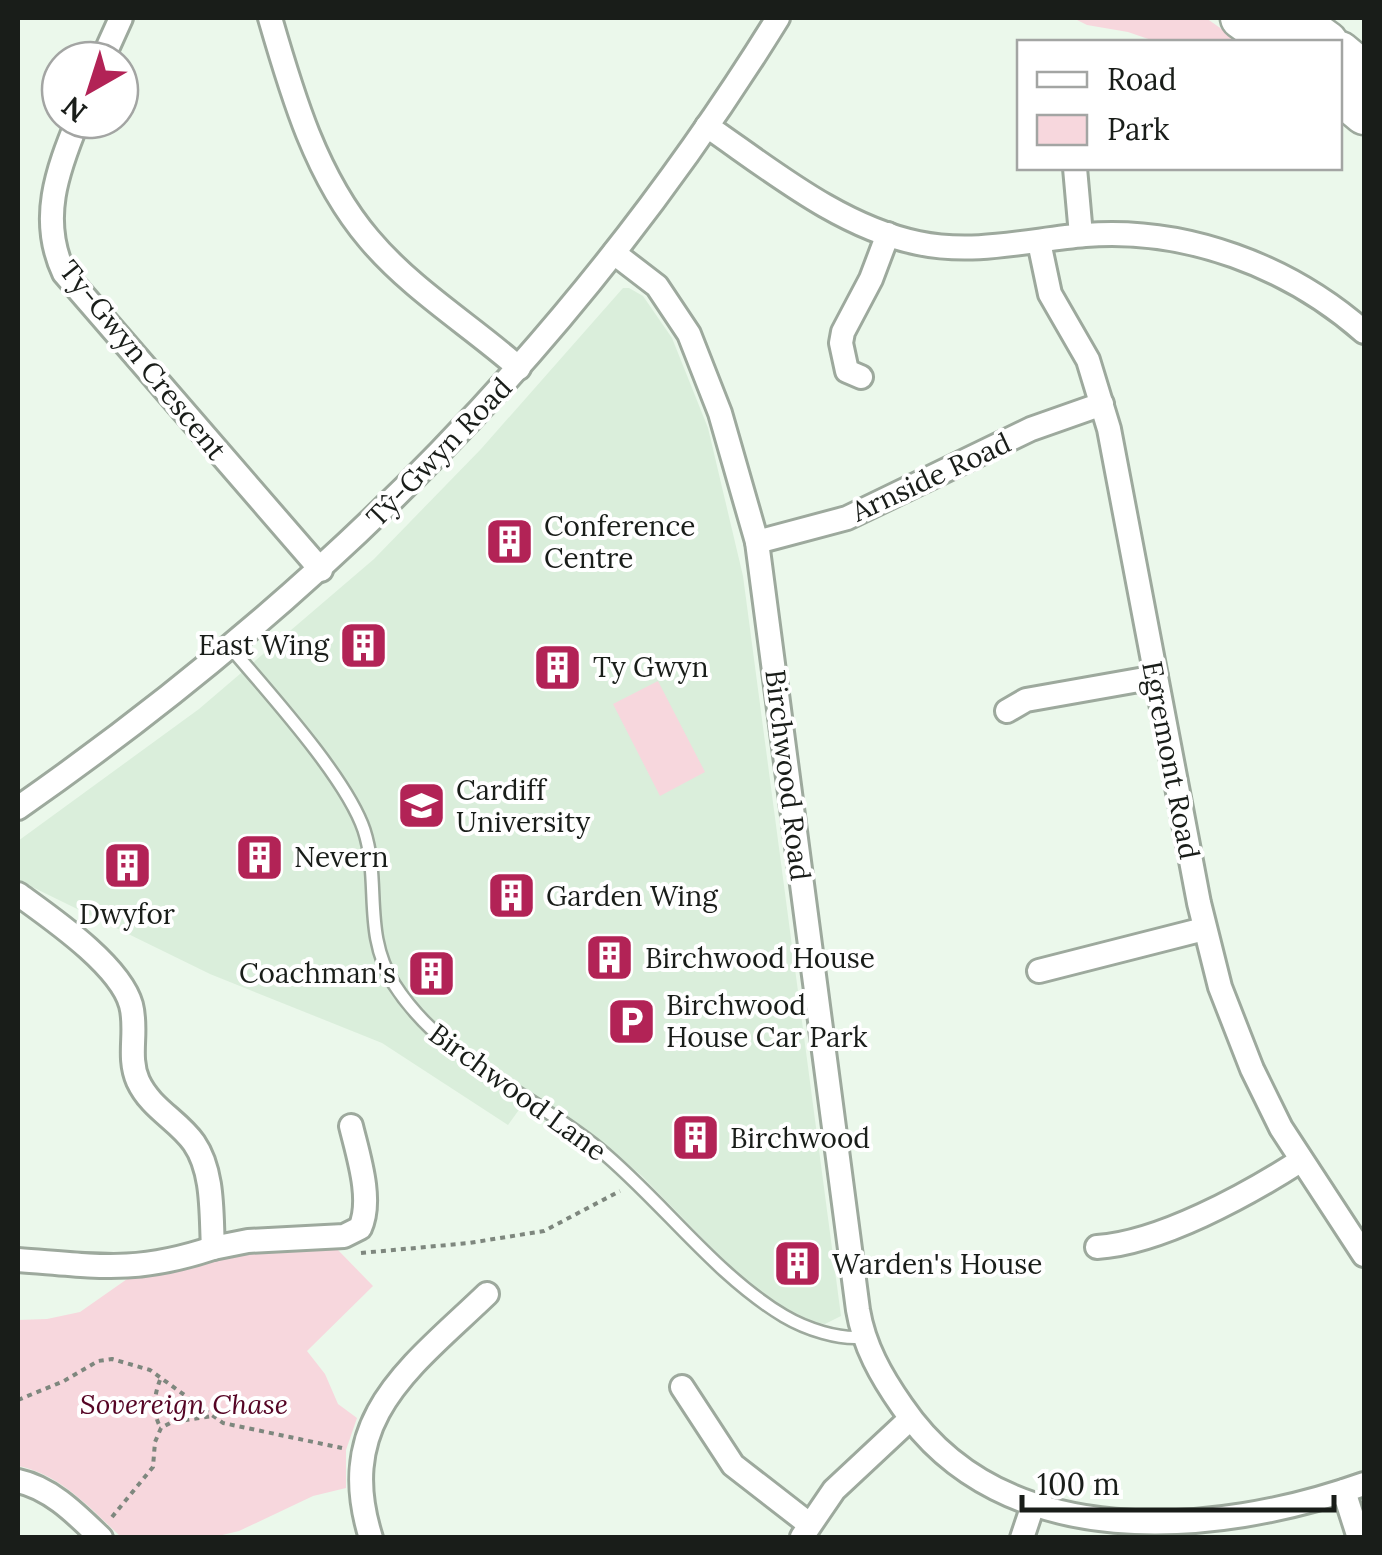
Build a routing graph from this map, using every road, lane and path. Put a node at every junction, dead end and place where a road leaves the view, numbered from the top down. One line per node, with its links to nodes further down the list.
1 (270, 18): 19 (street)
2 (778, 18): 11 (street, Tŷ-Gwyn Road)
3 (1242, 18): 5 (highway)
4 (1294, 18): 6 (highway)
5 (1271, 40)
6 (1324, 40)
7 (1342, 54): 8 (highway)
8 (1364, 72)
9 (1342, 96): 10 (highway)
10 (1364, 114)
11 (707, 126): 14 (street); 17 (street, Tŷ-Gwyn Road)
12 (70, 140): 23 (street, Ty-Gwyn Crescent)
13 (1076, 170): 15 (street)
14 (888, 234): 16 (street); 20 (street)
15 (1081, 235): 16 (street); 18 (street)
16 (1039, 242): 21 (street, Egremont Road)
17 (614, 253): 19 (street, Tŷ-Gwyn Road); 22 (street, Birchwood Road)
18 (1364, 332)
19 (520, 368): 23 (street, Tŷ-Gwyn Road)
20 (861, 378)
21 (1102, 404): 22 (street, Arnside Road); 25 (street, Egremont Road)
22 (758, 542): 40 (street, Birchwood Road)
23 (321, 570): 24 (street, Tŷ-Gwyn Road)
24 (230, 647): 27 (street, Tŷ-Gwyn Road); 33 (lane, Birchwood Lane)
25 (1156, 677): 26 (street); 29 (street, Egremont Road)
26 (1007, 711)
27 (18, 808)
28 (18, 894): 35 (street)
29 (1204, 929): 30 (street); 32 (street, Egremont Road)
30 (1039, 971)
31 (351, 1126): 35 (street)
32 (1300, 1161): 34 (street); 37 (street, Egremont Road)
33 (637, 1182): 36 (path); 40 (lane, Birchwood Lane)
34 (1096, 1247)
35 (214, 1248): 38 (street)
36 (359, 1253)
37 (1364, 1255)
38 (18, 1260)
39 (488, 1294): 47 (street)
40 (864, 1337): 45 (street, Birchwood Road)
41 (161, 1378): 43 (path); 44 (path); 46 (path)
42 (682, 1387): 51 (street)
43 (18, 1400)
44 (214, 1416): 46 (path); 47 (path)
45 (910, 1419): 50 (street, Birchwood Road); 51 (street)
46 (161, 1428): 52 (path)
47 (362, 1451): 53 (street)
48 (18, 1481): 52 (street)
49 (1354, 1487): 50 (street, Birchwood Road); 55 (street)
50 (1033, 1506): 54 (street)
51 (806, 1531)
52 (100, 1537)
53 (371, 1538)
54 (1022, 1538)
55 (1359, 1538)

